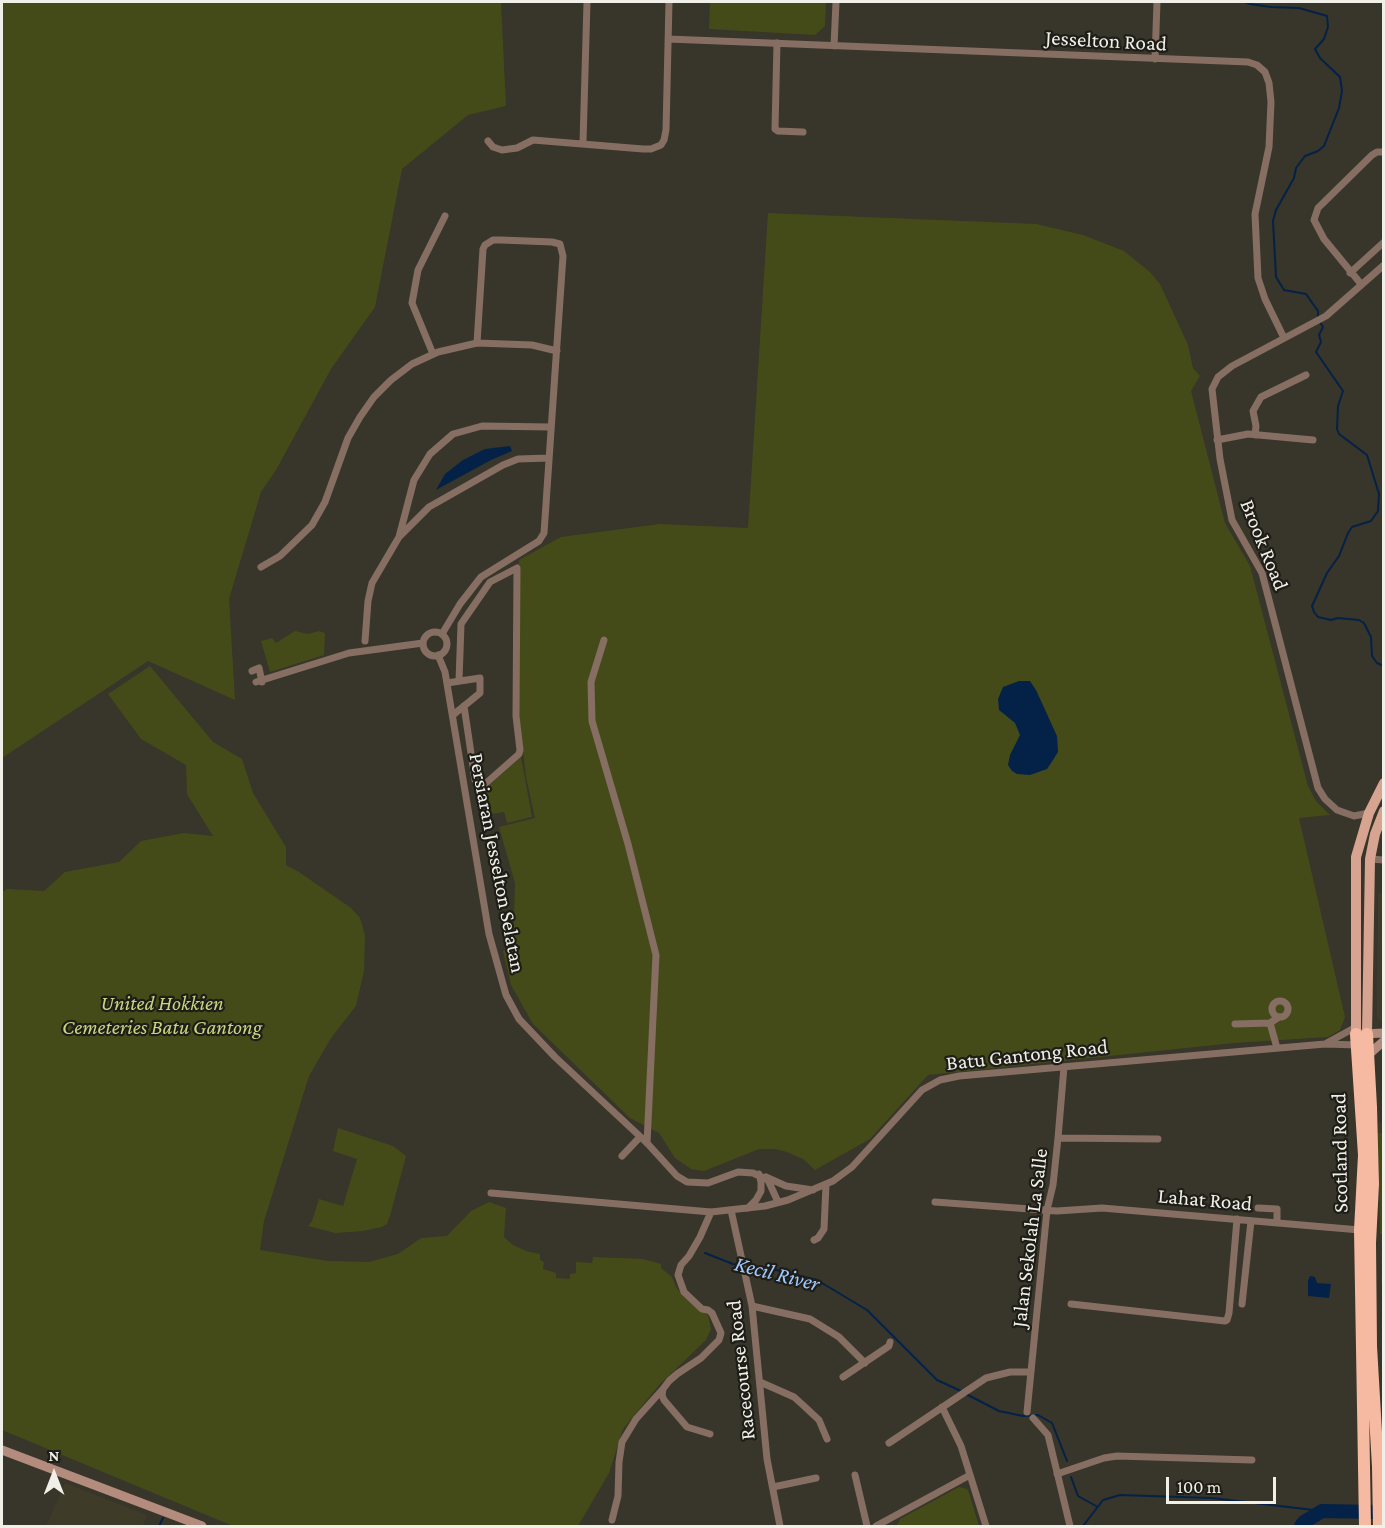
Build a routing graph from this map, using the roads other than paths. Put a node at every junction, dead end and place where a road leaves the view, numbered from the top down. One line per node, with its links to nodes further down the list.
1 (588, 2): 11 (street)
2 (669, 2): 5 (street)
3 (836, 2): 7 (street)
4 (1157, 2): 8 (street)
5 (668, 39): 6 (street, Jesselton Road); 11 (street)
6 (777, 43): 7 (street, Jesselton Road); 9 (street)
7 (834, 46): 8 (street, Jesselton Road)
8 (1155, 60): 18 (street, Jesselton Road)
9 (803, 132)
10 (488, 141): 11 (street)
11 (583, 143)
12 (1383, 149): 16 (street)
13 (445, 216): 21 (street)
14 (1383, 242): 16 (street)
15 (1383, 265): 17 (street, Brook Road)
16 (1350, 273): 17 (street)
17 (1361, 284): 18 (street, Brook Road)
18 (1284, 338): 25 (street, Brook Road)
19 (477, 343): 20 (street); 20 (street); 21 (street)
20 (557, 351): 23 (street)
21 (433, 354): 29 (street)
22 (1306, 375): 24 (street)
23 (551, 427): 27 (street); 28 (street)
24 (1255, 435): 25 (street); 26 (street)
25 (1217, 440): 42 (street, Brook Road)
26 (1313, 440)
27 (549, 458): 28 (street); 30 (street)
28 (399, 537): 32 (street)
29 (261, 567)
30 (442, 634): 33 (street); 34 (street)
31 (604, 640): 57 (street)
32 (365, 641)
33 (423, 642): 34 (street); 35 (street)
34 (438, 655): 37 (street, Persiaran Jesselton Selatan)
35 (252, 670)
36 (459, 681): 37 (street); 38 (street); 38 (street)
37 (447, 683): 39 (street, Persiaran Jesselton Selatan)
38 (464, 706): 39 (street)
39 (453, 715): 54 (street, Persiaran Jesselton Selatan)
40 (1383, 783): 42 (main road, Scotland Road)
41 (1383, 811): 43 (main road, Scotland Road)
42 (1369, 813): 49 (main road, Scotland Road)
43 (1370, 860): 44 (street); 49 (main road, Scotland Road)
44 (1383, 860)
45 (1279, 1017): 46 (street)
46 (1270, 1023): 47 (street); 52 (street)
47 (1234, 1024)
48 (1383, 1033): 49 (street)
49 (1362, 1040): 50 (street); 51 (street, Batu Gantong Road); 51 (street, Batu Gantong Road); 73 (highway, Scotland Road); 98 (highway, Scotland Road)
50 (1383, 1041)
51 (1325, 1044): 52 (street, Batu Gantong Road)
52 (1277, 1048): 53 (street, Batu Gantong Road)
53 (1064, 1067): 55 (street, Jalan Sekolah La Salle); 60 (street, Batu Gantong Road)
54 (640, 1137): 57 (street, Persiaran Jesselton Selatan); 58 (street)
55 (1058, 1138): 56 (street); 68 (street, Jalan Sekolah La Salle)
56 (1158, 1139)
57 (647, 1143): 59 (street, Persiaran Jesselton Selatan)
58 (622, 1156)
59 (761, 1175): 61 (street); 63 (street); 65 (street)
60 (826, 1185): 61 (street, Batu Gantong Road); 74 (street)
61 (813, 1190): 63 (street, Batu Gantong Road)
62 (491, 1193): 69 (street, Batu Gantong Road)
63 (778, 1202): 65 (street, Batu Gantong Road)
64 (935, 1202): 68 (street, Lahat Road)
65 (748, 1208): 67 (street, Batu Gantong Road)
66 (1258, 1208): 72 (street)
67 (731, 1210): 69 (street, Batu Gantong Road); 77 (street, Racecourse Road)
68 (1047, 1210): 70 (street, Lahat Road); 80 (street, Jalan Sekolah La Salle)
69 (711, 1212): 83 (street)
70 (1237, 1219): 71 (street, Lahat Road); 75 (street)
71 (1251, 1221): 72 (street, Lahat Road); 76 (street)
72 (1277, 1222): 73 (street, Lahat Road)
73 (1360, 1230): 100 (highway, Scotland Road)
74 (814, 1240)
75 (1071, 1304)
76 (1242, 1304)
77 (752, 1306): 79 (street); 82 (street, Racecourse Road)
78 (890, 1342): 79 (street)
79 (865, 1363): 81 (street)
80 (1031, 1372): 84 (street); 85 (street, Jalan Sekolah La Salle)
81 (843, 1377)
82 (760, 1382): 88 (street); 96 (street, Racecourse Road)
83 (663, 1389): 87 (street); 97 (street)
84 (942, 1407): 89 (street); 92 (street)
85 (1027, 1412)
86 (1033, 1418): 93 (street)
87 (710, 1434)
88 (827, 1439)
89 (889, 1443)
90 (2, 1450): 101 (street)
91 (1252, 1460): 93 (street)
92 (970, 1474): 99 (street); 105 (street)
93 (1057, 1474): 106 (street)
94 (855, 1475): 103 (street)
95 (816, 1478): 96 (street)
96 (773, 1487): 102 (street, Racecourse Road)
97 (612, 1520)
98 (1378, 1522)
99 (891, 1523): 104 (street)
100 (1364, 1524)
101 (202, 1527)
102 (780, 1527)
103 (867, 1527)
104 (876, 1527)
105 (986, 1527)
106 (1070, 1527)

